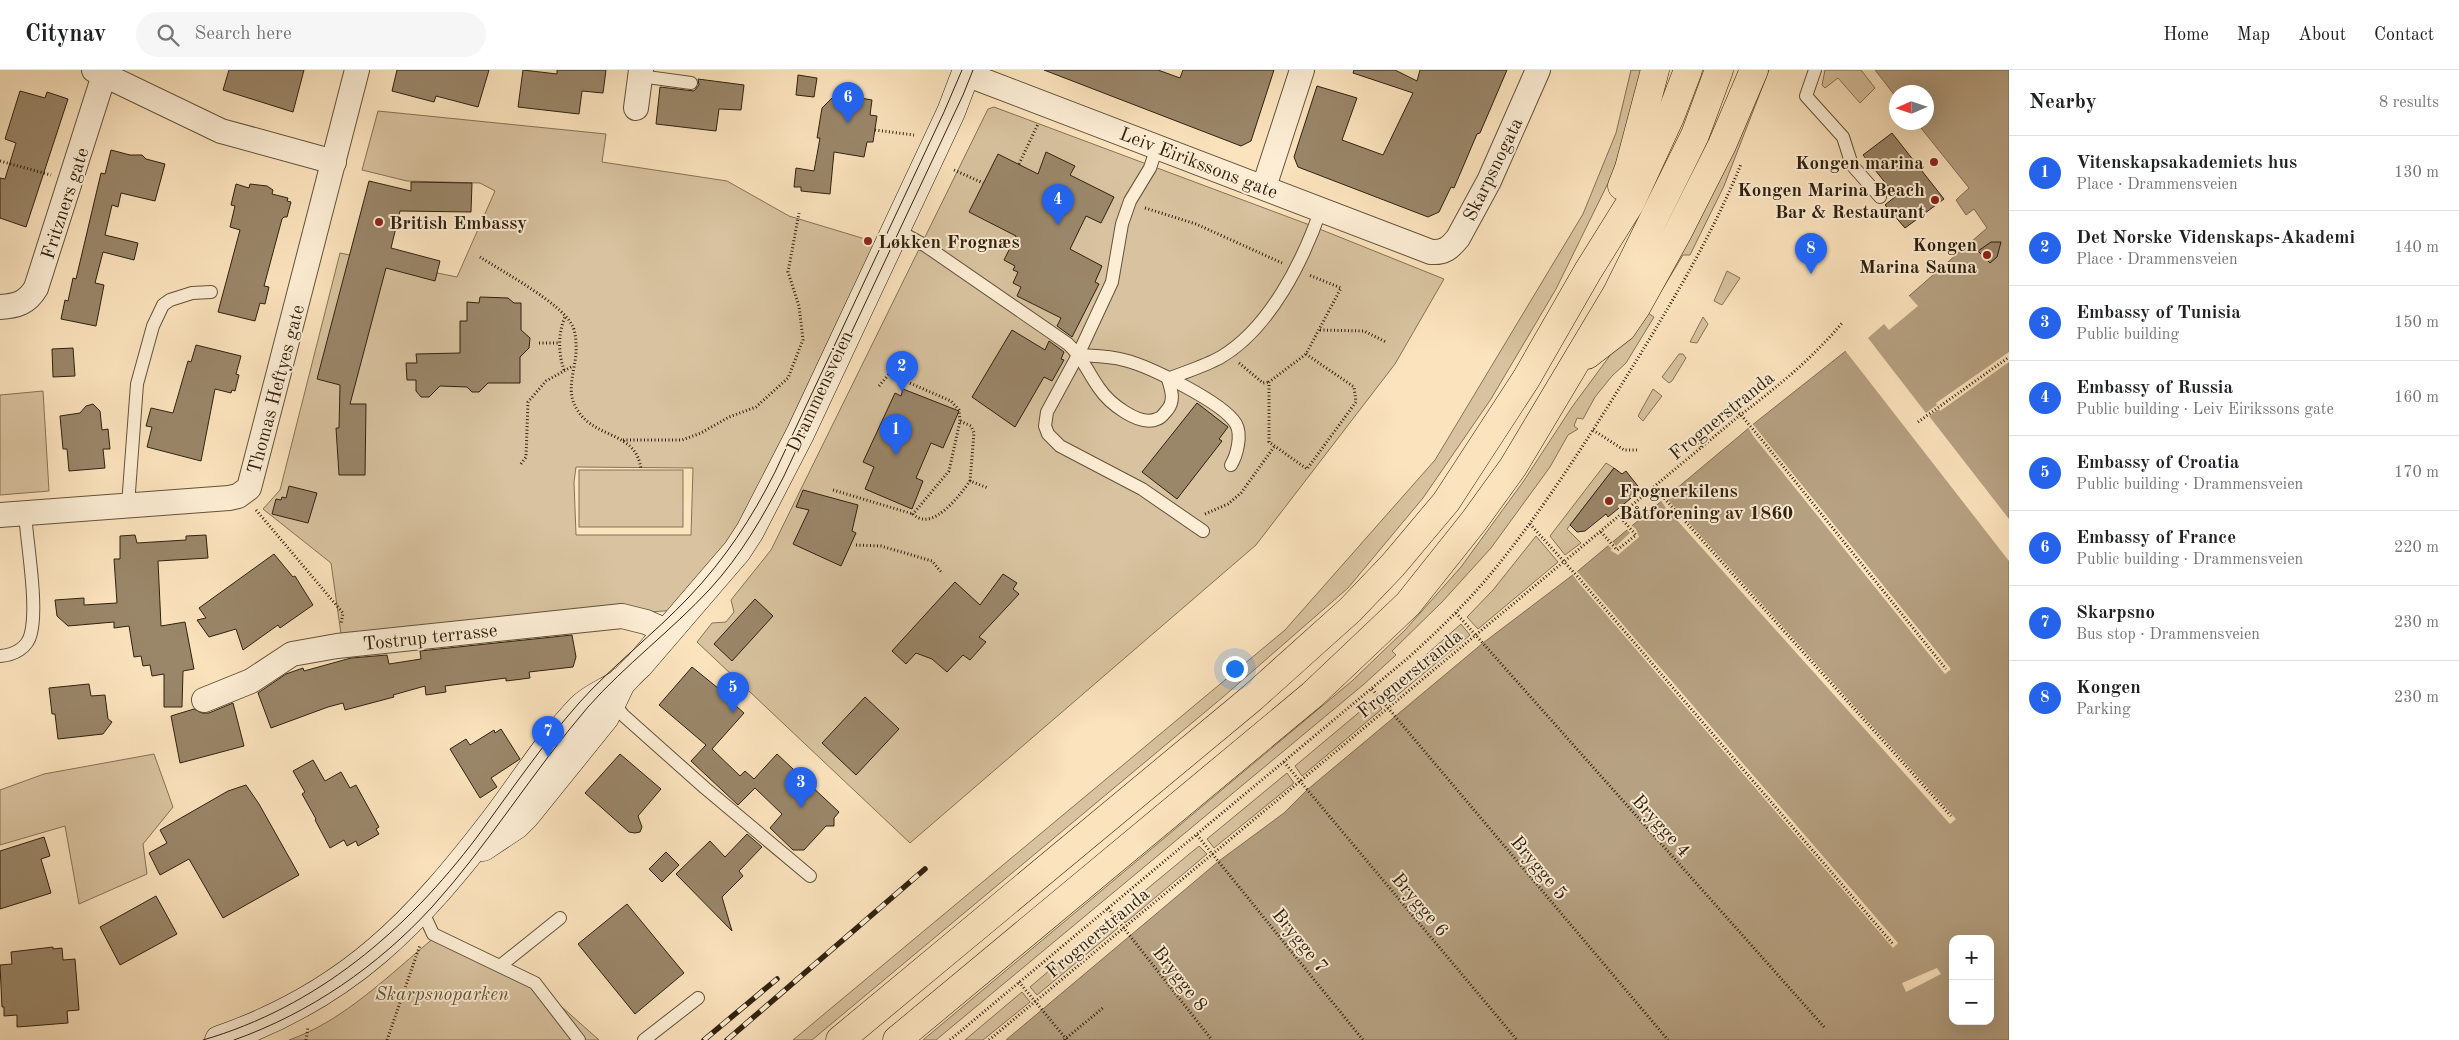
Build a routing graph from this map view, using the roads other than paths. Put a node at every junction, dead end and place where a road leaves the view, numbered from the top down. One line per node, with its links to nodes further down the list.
1 (357, 70): 15 (street, Thomas Heftyes gate)
2 (1302, 70): 16 (street)
3 (1538, 70): 20 (street, Skarpsnogata)
4 (1655, 70): 21 (highway)
5 (1688, 70): 21 (highway)
6 (1719, 70): 25 (highway)
7 (1754, 70): 25 (highway)
8 (1815, 70): 17 (lane)
9 (966, 72): 14 (street, Leiv Eirikssons gate); 19 (street, Drammensveien)
10 (99, 73): 15 (street); 23 (street, Fritzners gate)
11 (641, 73): 12 (lane); 13 (street)
12 (691, 83)
13 (636, 108)
14 (1157, 147): 16 (street, Leiv Eirikssons gate); 24 (lane)
15 (334, 162): 28 (street, Thomas Heftyes gate)
16 (1264, 187): 18 (street, Leiv Eirikssons gate)
17 (1880, 197)
18 (1322, 209): 20 (street, Leiv Eirikssons gate); 26 (lane)
19 (895, 229): 24 (lane); 32 (street, Drammensveien)
20 (1431, 252)
21 (1588, 271): 44 (highway)
22 (211, 292): 28 (lane)
23 (0, 307)
24 (1078, 355): 26 (lane); 26 (lane); 31 (lane)
25 (1574, 365): 45 (highway)
26 (1168, 379): 27 (lane)
27 (1231, 465)
28 (128, 505): 29 (street, Thomas Heftyes gate)
29 (24, 513): 30 (street, Thomas Heftyes gate); 33 (lane)
30 (0, 515)
31 (1199, 529)
32 (666, 631): 34 (street, Drammensveien); 35 (street, Tostrup terrasse)
33 (0, 656)
34 (612, 692): 36 (lane); 37 (street, Drammensveien)
35 (204, 700)
36 (810, 876)
37 (422, 910): 39 (lane); 41 (street, Drammensveien)
38 (560, 918): 39 (lane)
39 (500, 966): 42 (lane)
40 (698, 998): 43 (lane)
41 (219, 1040)
42 (579, 1040)
43 (644, 1040)
44 (840, 1040)
45 (897, 1040)

